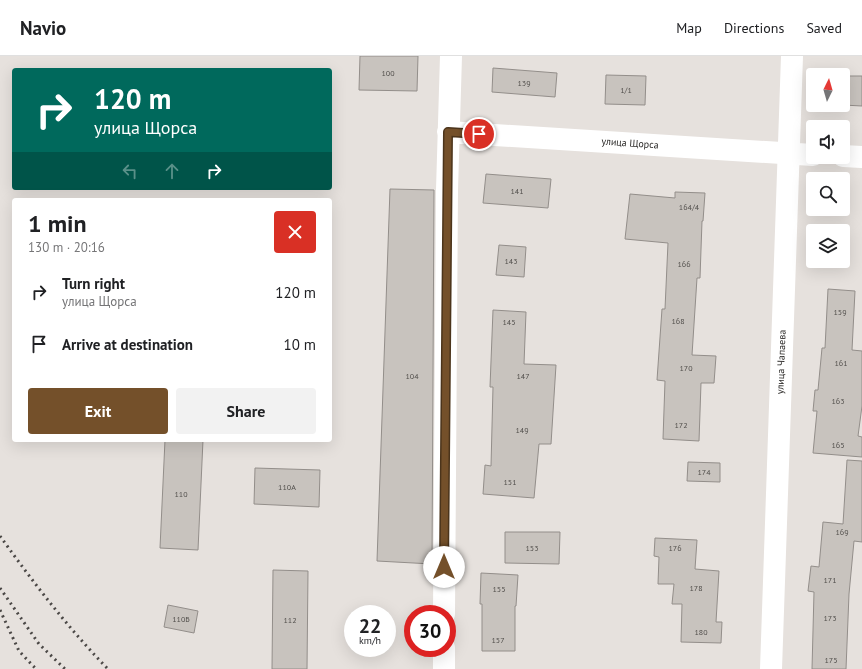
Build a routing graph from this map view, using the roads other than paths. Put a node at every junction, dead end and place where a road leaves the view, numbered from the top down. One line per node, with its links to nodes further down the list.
1 (451, 56): 3 (street)
2 (792, 56): 4 (street, улица Чапаева)
3 (448, 132): 4 (street, улица Щорса); 8 (street)
4 (788, 154): 5 (street, улица Щорса); 11 (street, улица Чапаева)
5 (806, 155)
6 (850, 156): 7 (street)
7 (862, 157)
8 (444, 605)
9 (444, 657): 10 (street)
10 (444, 669)
11 (771, 669)

